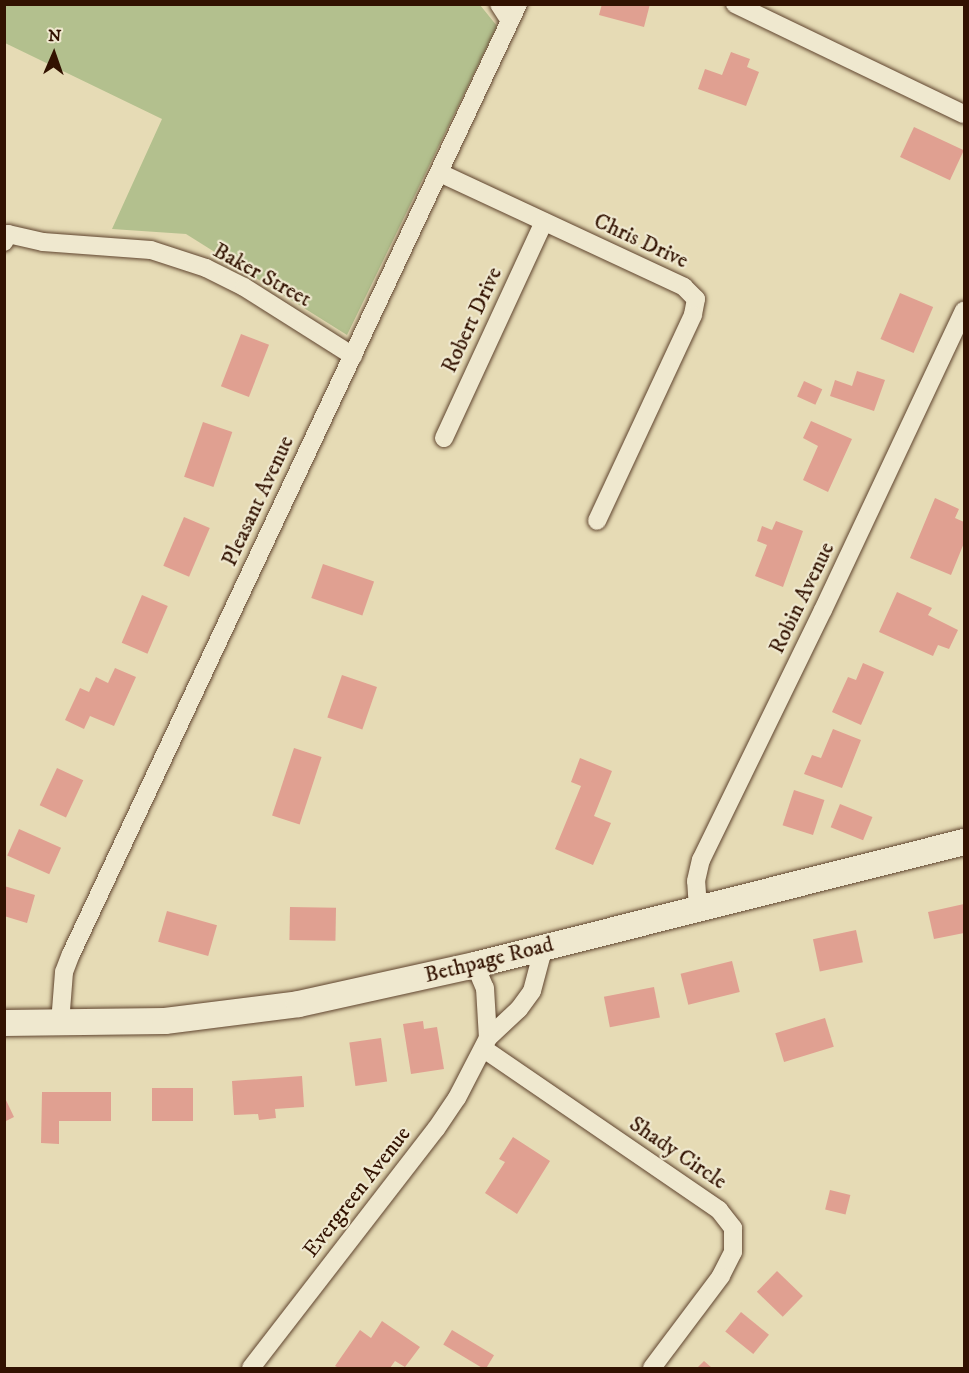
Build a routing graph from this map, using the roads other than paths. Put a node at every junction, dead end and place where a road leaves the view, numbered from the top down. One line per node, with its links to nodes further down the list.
1 (499, 4): 3 (street)
2 (735, 4): 4 (street)
3 (514, 13): 5 (street, Pleasant Avenue)
4 (964, 114)
5 (440, 173): 6 (street, Chris Drive); 9 (street, Pleasant Avenue)
6 (544, 222): 10 (street, Robert Drive); 11 (street, Chris Drive)
7 (4, 242): 9 (street, Baker Street)
8 (964, 311): 13 (street, Robin Avenue)
9 (353, 356): 17 (street, Pleasant Avenue)
10 (444, 438)
11 (597, 521)
12 (964, 842): 13 (street, Bethpage Road)
13 (698, 908): 14 (street, Bethpage Road)
14 (544, 946): 15 (street, Bethpage Road); 18 (street, Evergreen Avenue)
15 (475, 965): 17 (street, Bethpage Road); 18 (street)
16 (4, 1023): 17 (street, Bethpage Road)
17 (60, 1023)
18 (486, 1044): 19 (street, Evergreen Avenue); 20 (street, Shady Circle)
19 (251, 1368)
20 (652, 1368)

